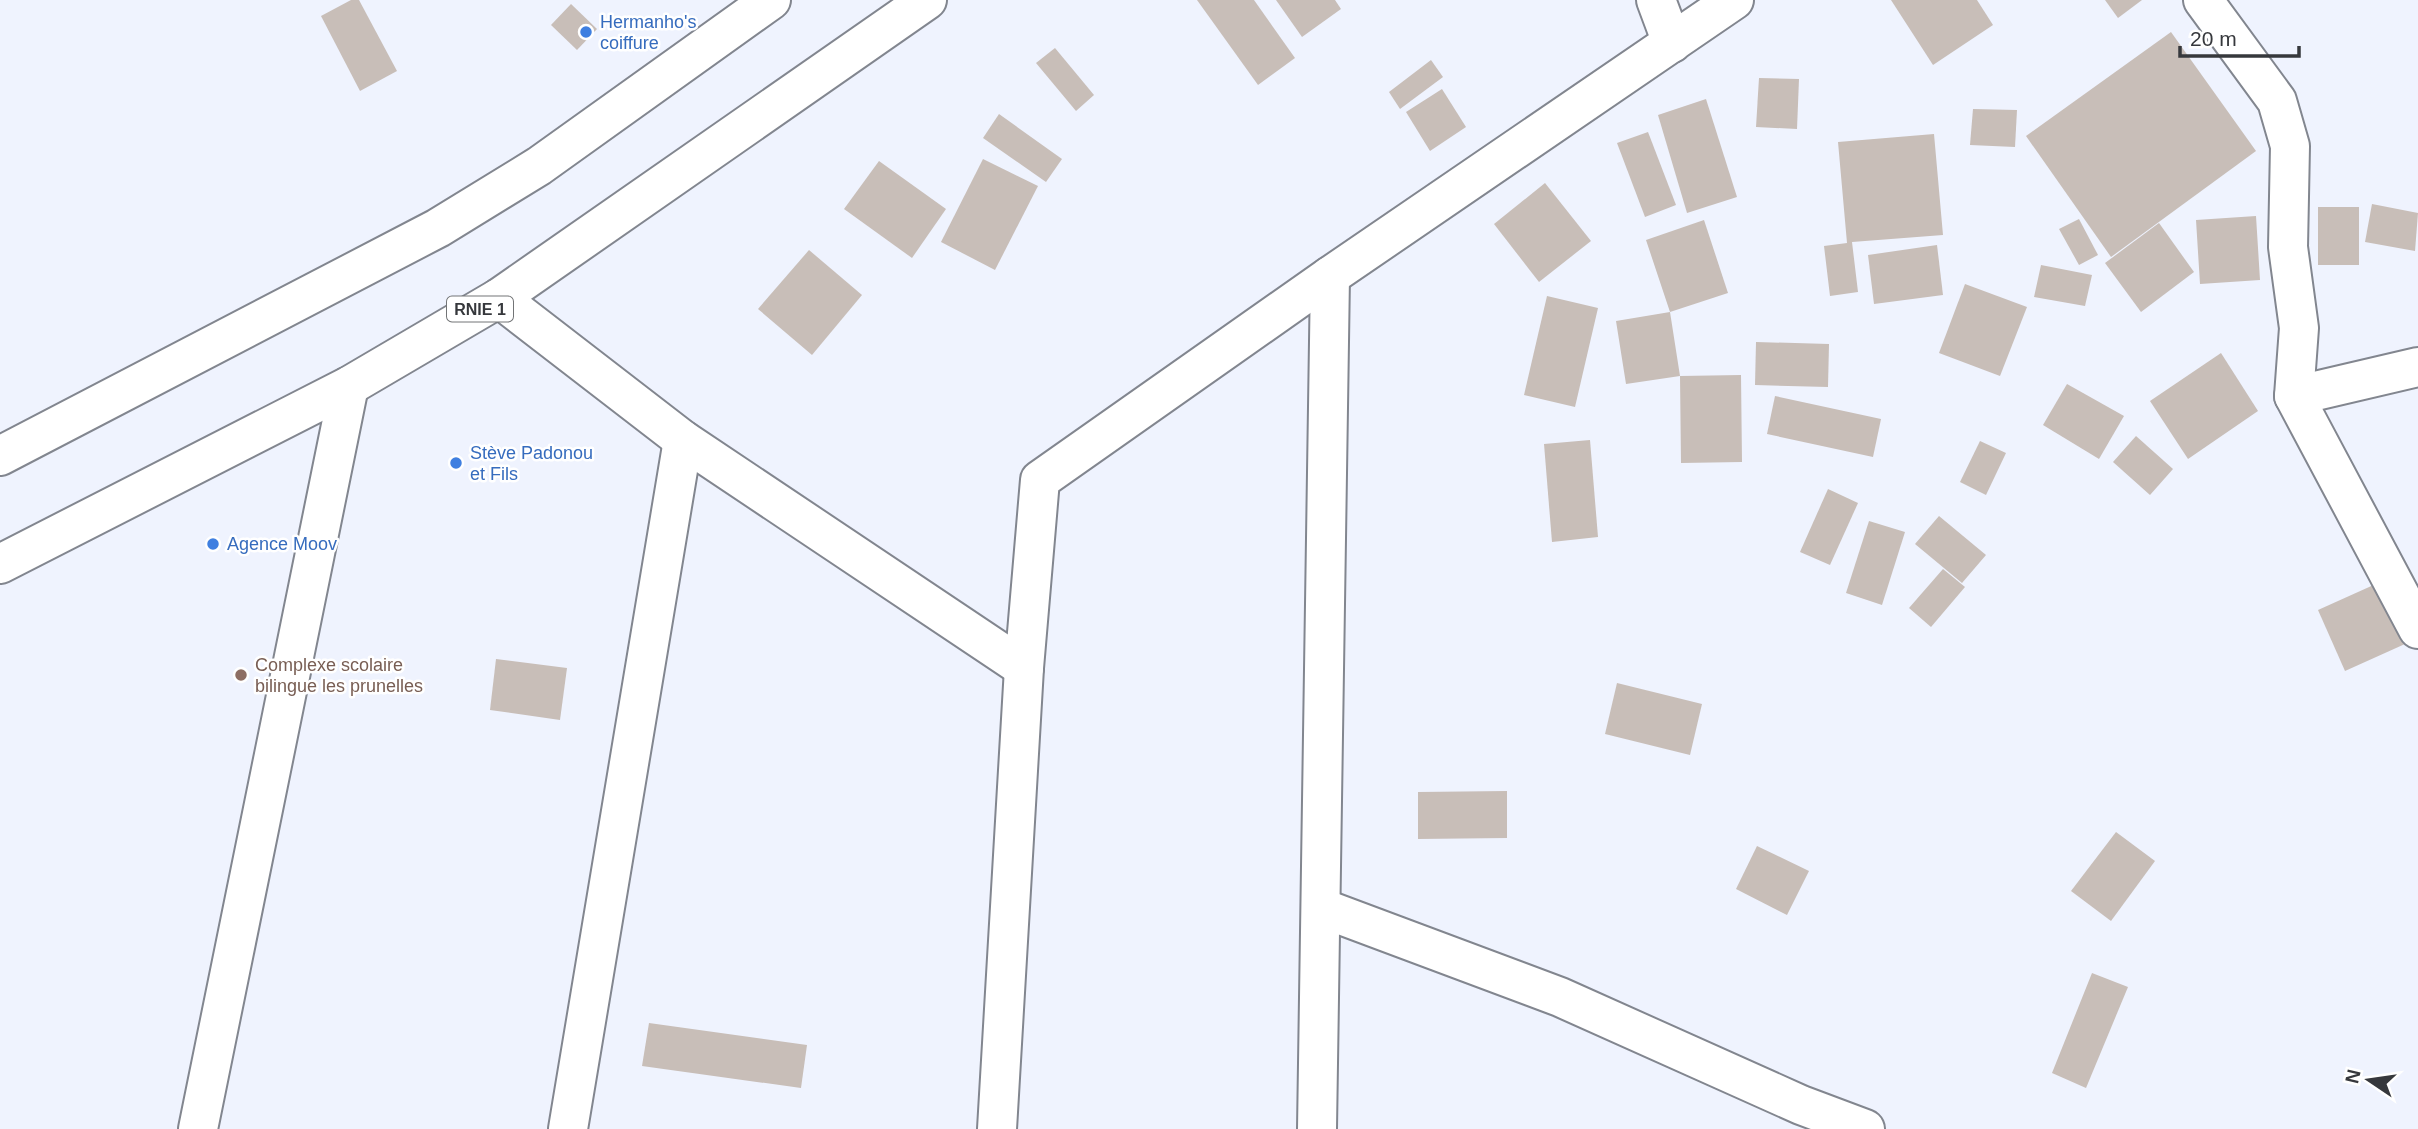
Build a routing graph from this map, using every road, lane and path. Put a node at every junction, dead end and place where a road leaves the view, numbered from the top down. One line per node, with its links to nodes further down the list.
1 (771, 0): 13 (main road)
2 (927, 0): 8 (main road, RNIE 1)
3 (1657, 0): 6 (main road)
4 (1734, 0): 6 (main road)
5 (2203, 0): 11 (main road)
6 (1672, 43): 7 (main road)
7 (1330, 276): 16 (main road); 17 (main road)
8 (499, 298): 10 (main road, RNIE 1); 12 (main road)
9 (2418, 368): 11 (main road)
10 (349, 386): 14 (main road, RNIE 1); 18 (main road)
11 (2294, 396): 15 (main road)
12 (683, 440): 16 (main road); 19 (main road)
13 (0, 456)
14 (0, 564)
15 (2418, 629)
16 (1024, 668): 20 (main road)
17 (1322, 908): 21 (main road); 22 (main road)
18 (198, 1129)
19 (568, 1129)
20 (997, 1129)
21 (1317, 1129)
22 (1865, 1129)

